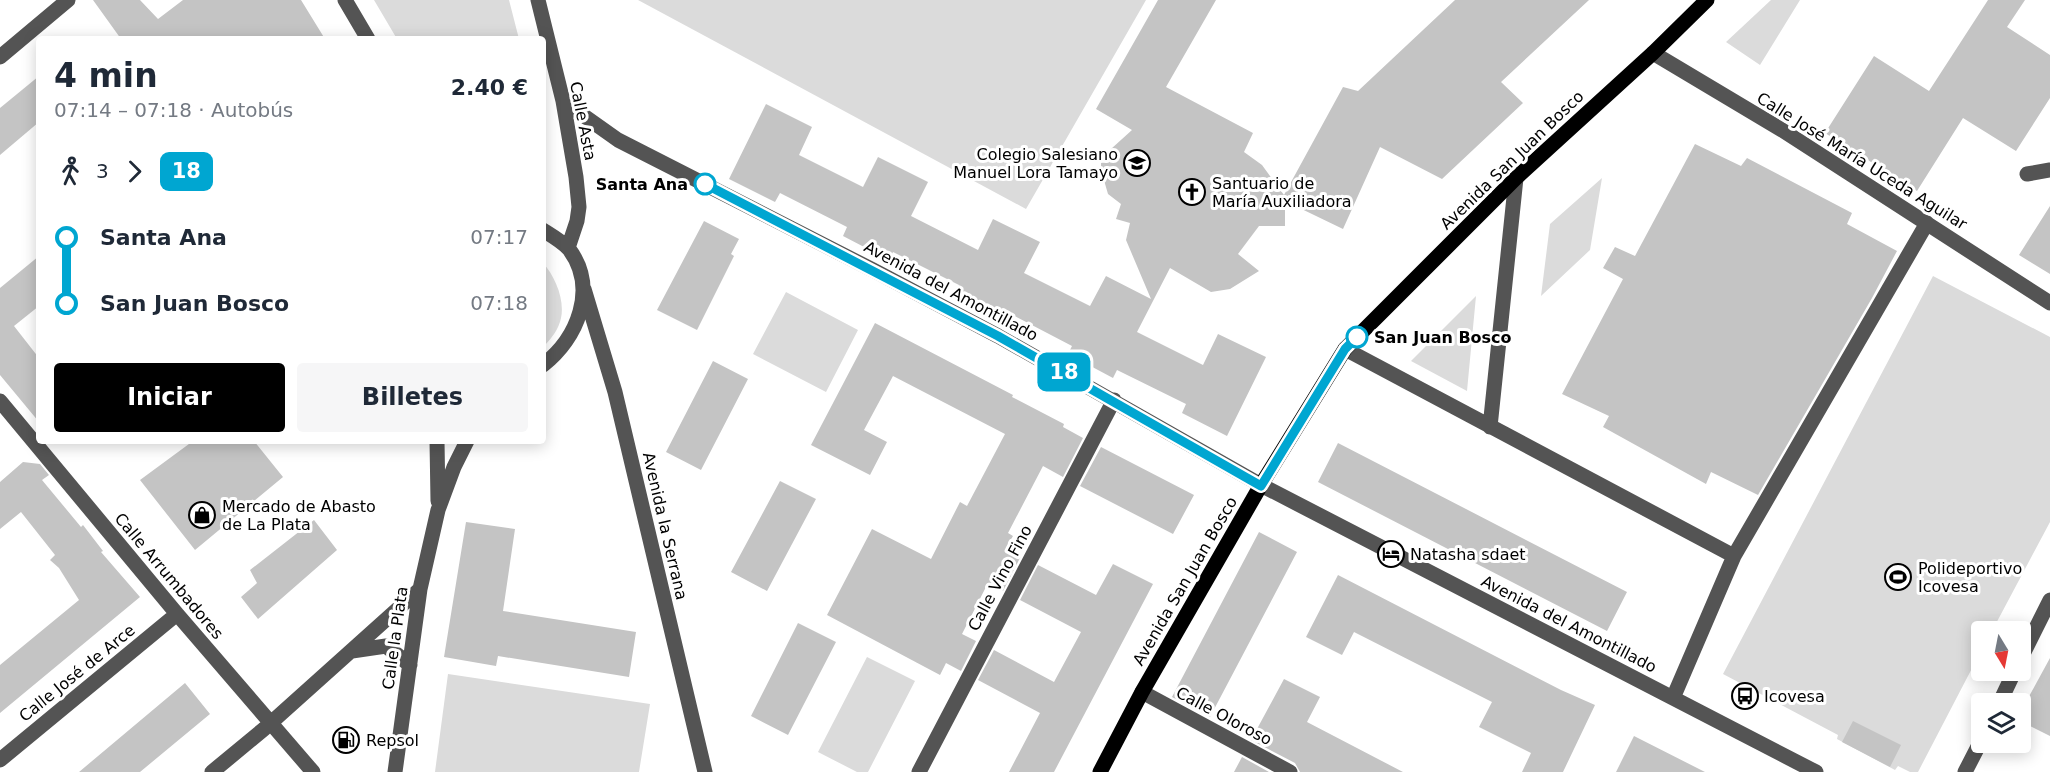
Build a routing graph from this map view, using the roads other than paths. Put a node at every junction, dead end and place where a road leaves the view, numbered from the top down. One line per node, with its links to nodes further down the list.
1 (68, 0): 7 (street)
2 (345, 0): 5 (street)
3 (538, 0): 8 (street, Calle Asta)
4 (1707, 0): 6 (main road, Avenida San Juan Bosco)
5 (366, 36)
6 (1653, 53): 11 (main road, Avenida San Juan Bosco); 12 (street, Calle José María Uceda Aguilar)
7 (0, 57)
8 (562, 101): 14 (street, Calle Asta); 19 (street, Avenida del Amontillado)
9 (2050, 170): 10 (street)
10 (2027, 174)
11 (1516, 178): 17 (main road, Avenida San Juan Bosco); 21 (street)
12 (1927, 223): 16 (street, Calle José María Uceda Aguilar); 26 (street)
13 (546, 232): 14 (street)
14 (568, 248): 15 (street, Avenida la Serrana)
15 (584, 289): 18 (street); 41 (street, Avenida la Serrana)
16 (2050, 303)
17 (1345, 349): 21 (street); 24 (main road, Avenida San Juan Bosco)
18 (546, 362)
19 (1114, 400): 24 (street, Avenida del Amontillado); 42 (street, Calle Vino Fino)
20 (0, 401): 29 (street, Calle Arrumbadores)
21 (1490, 427): 26 (street)
22 (437, 444): 25 (street, Calle la Plata)
23 (466, 444): 25 (street, Calle la Plata)
24 (1261, 486): 33 (main road, Avenida San Juan Bosco); 34 (street, Avenida del Amontillado)
25 (438, 510): 27 (street, Calle la Plata)
26 (1734, 556): 34 (street)
27 (420, 589): 31 (street); 32 (street, Calle la Plata)
28 (2050, 600): 30 (street)
29 (177, 614): 35 (street, Calle Arrumbadores); 37 (street, Calle José de Arce)
30 (2031, 638)
31 (352, 651): 32 (street); 35 (street)
32 (410, 665): 40 (street, Calle la Plata)
33 (1142, 692): 43 (main road, Avenida San Juan Bosco); 44 (street, Calle Oloroso)
34 (1673, 698): 45 (street, Avenida del Amontillado)
35 (271, 723): 38 (street); 39 (street, Calle Arrumbadores)
36 (1975, 753): 46 (street)
37 (0, 760)
38 (212, 772)
39 (313, 772)
40 (395, 772)
41 (705, 772)
42 (919, 772)
43 (1100, 772)
44 (1290, 772)
45 (1816, 772)
46 (1965, 772)

